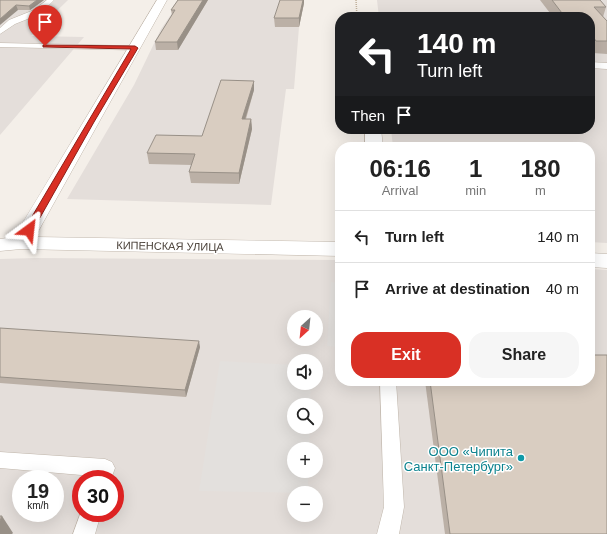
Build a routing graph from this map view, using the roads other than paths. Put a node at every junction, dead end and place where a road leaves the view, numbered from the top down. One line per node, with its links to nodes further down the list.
1 (51, 0): 3 (lane)
2 (162, 0): 5 (street)
3 (0, 32)
4 (0, 45): 5 (lane)
5 (135, 48): 8 (street)
6 (595, 66): 7 (lane)
7 (607, 66)
8 (21, 243): 9 (street, КИПЕНСКАЯ УЛИЦА); 10 (street, КИПЕНСКАЯ УЛИЦА)
9 (0, 245)
10 (335, 249)
11 (595, 260): 12 (street)
12 (607, 261)
13 (388, 386): 18 (lane)
14 (0, 460): 15 (lane)
15 (104, 470)
16 (88, 522): 17 (lane)
17 (84, 534)
18 (388, 534)

